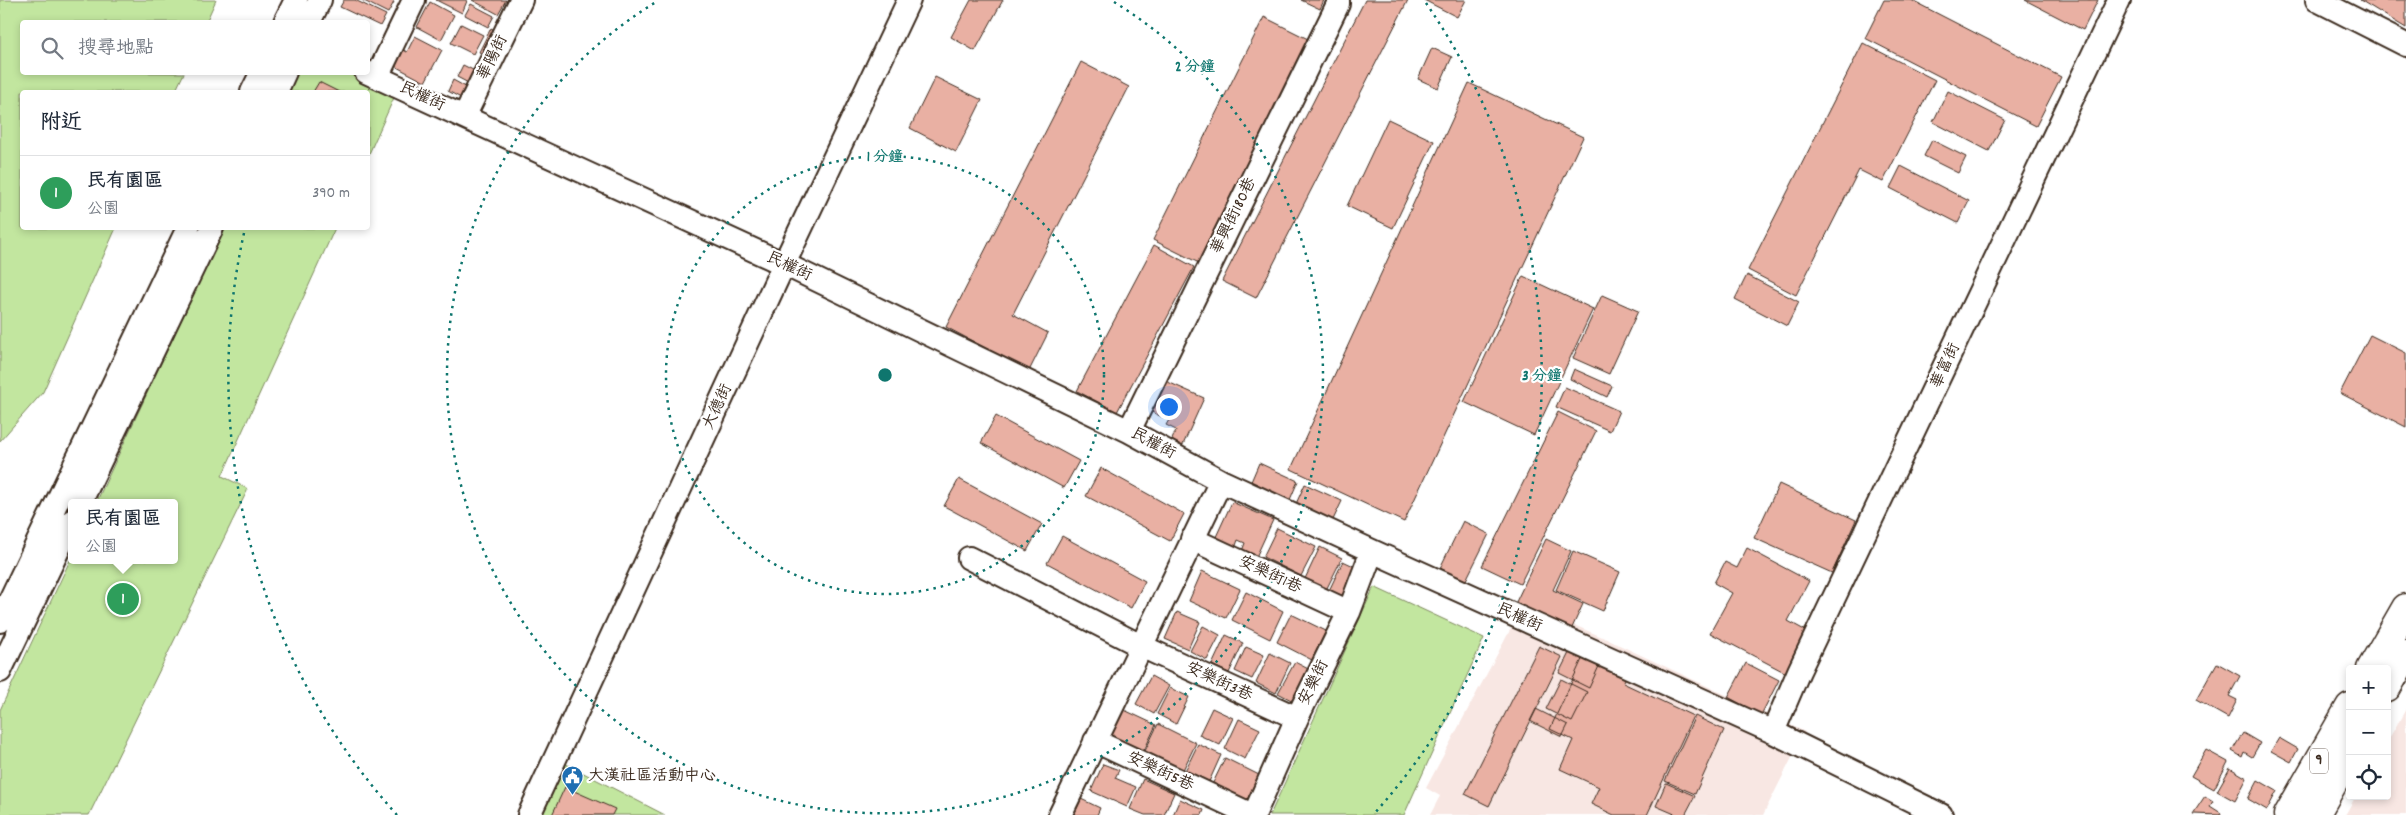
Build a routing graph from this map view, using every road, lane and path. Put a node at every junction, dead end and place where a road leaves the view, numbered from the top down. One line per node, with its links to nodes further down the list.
1 (296, 0): 9 (street)
2 (320, 0): 10 (street)
3 (414, 0): 14 (street)
4 (521, 0): 17 (street, 華陽街)
5 (909, 0): 20 (street, 大德街)
6 (1338, 0): 21 (street, 華興街180巷)
7 (2119, 0): 38 (street, 華富街)
8 (2317, 0): 11 (street)
9 (287, 20)
10 (310, 20)
11 (2406, 45)
12 (260, 75): 15 (street)
13 (284, 75): 16 (street)
14 (372, 75): 17 (street, 民權街)
15 (253, 90)
16 (277, 90)
17 (464, 117): 20 (street, 民權街)
18 (187, 230): 30 (street)
19 (211, 230): 23 (street)
20 (784, 264): 21 (street, 民權街); 41 (street, 大德街)
21 (1129, 431): 22 (street, 民權街)
22 (1221, 481): 25 (street); 26 (street, 民權街)
23 (82, 499)
24 (68, 529): 34 (street)
25 (1192, 539): 29 (street, 安樂街1巷); 31 (street)
26 (1372, 551): 29 (street, 安樂街); 38 (street, 民權街)
27 (969, 558): 31 (street, 安樂街3巷)
28 (2406, 608): 33 (main road)
29 (1349, 612): 37 (street, 安樂街)
30 (0, 621)
31 (1141, 646): 37 (street, 安樂街3巷); 39 (street)
32 (2406, 654): 35 (main road)
33 (2373, 665)
34 (0, 671)
35 (2391, 680)
36 (2348, 710): 45 (main road, 9)
37 (1297, 718): 43 (street, 安樂街)
38 (1773, 732): 44 (street, 民權街)
39 (1095, 741): 42 (street); 43 (street, 安樂街5巷)
40 (2349, 755): 46 (main road, 9)
41 (529, 815)
42 (1060, 815)
43 (1253, 815)
44 (1941, 815)
45 (2288, 815)
46 (2315, 815)

